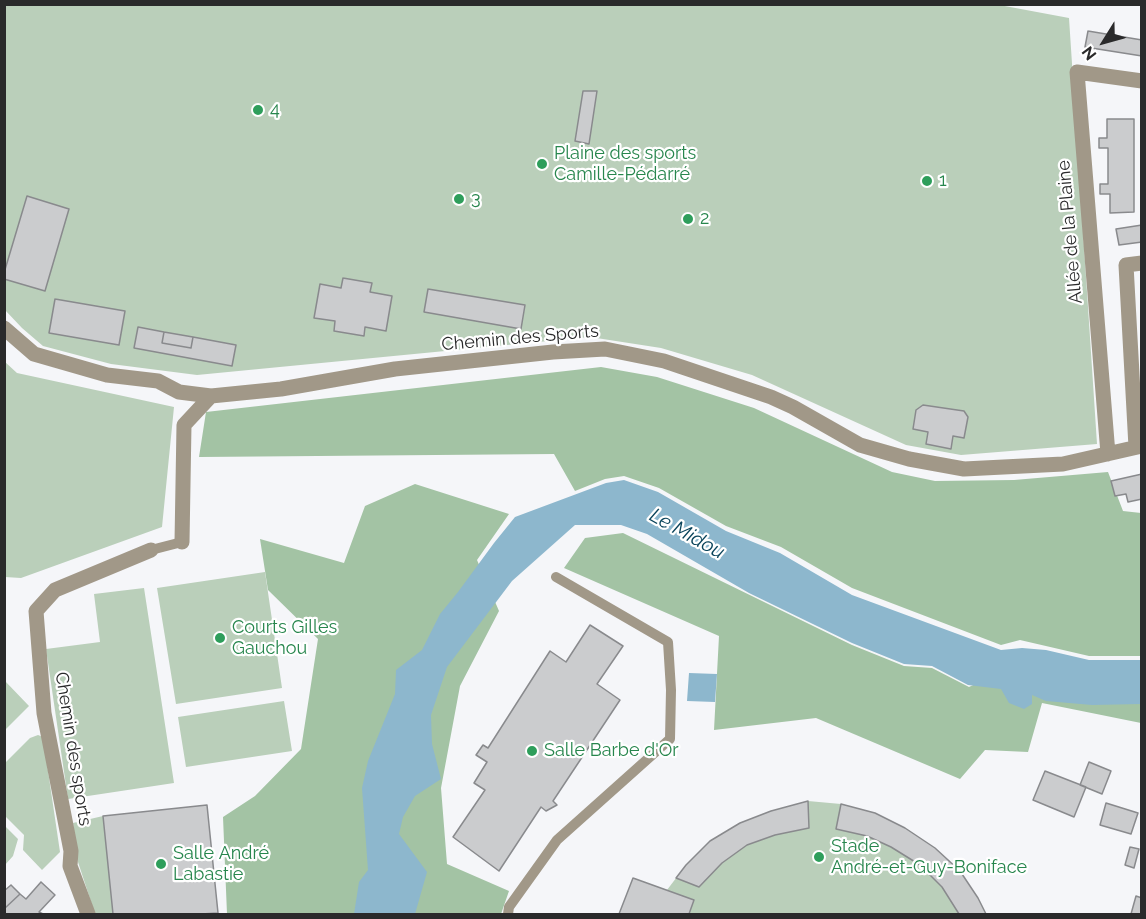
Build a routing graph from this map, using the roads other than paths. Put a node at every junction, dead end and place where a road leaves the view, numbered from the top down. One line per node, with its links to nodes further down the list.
1 (1142, 81): 6 (street, Allée de la Plaine)
2 (1142, 262): 5 (street)
3 (4, 328): 4 (street, Chemin des Sports)
4 (211, 396): 6 (street, Chemin des Sports); 7 (street)
5 (1139, 447): 6 (street, Chemin des Sports)
6 (1108, 454)
7 (182, 542): 8 (lane)
8 (151, 550): 10 (street, Chemin des sports)
9 (556, 577): 11 (lane)
10 (88, 915)
11 (508, 915)

